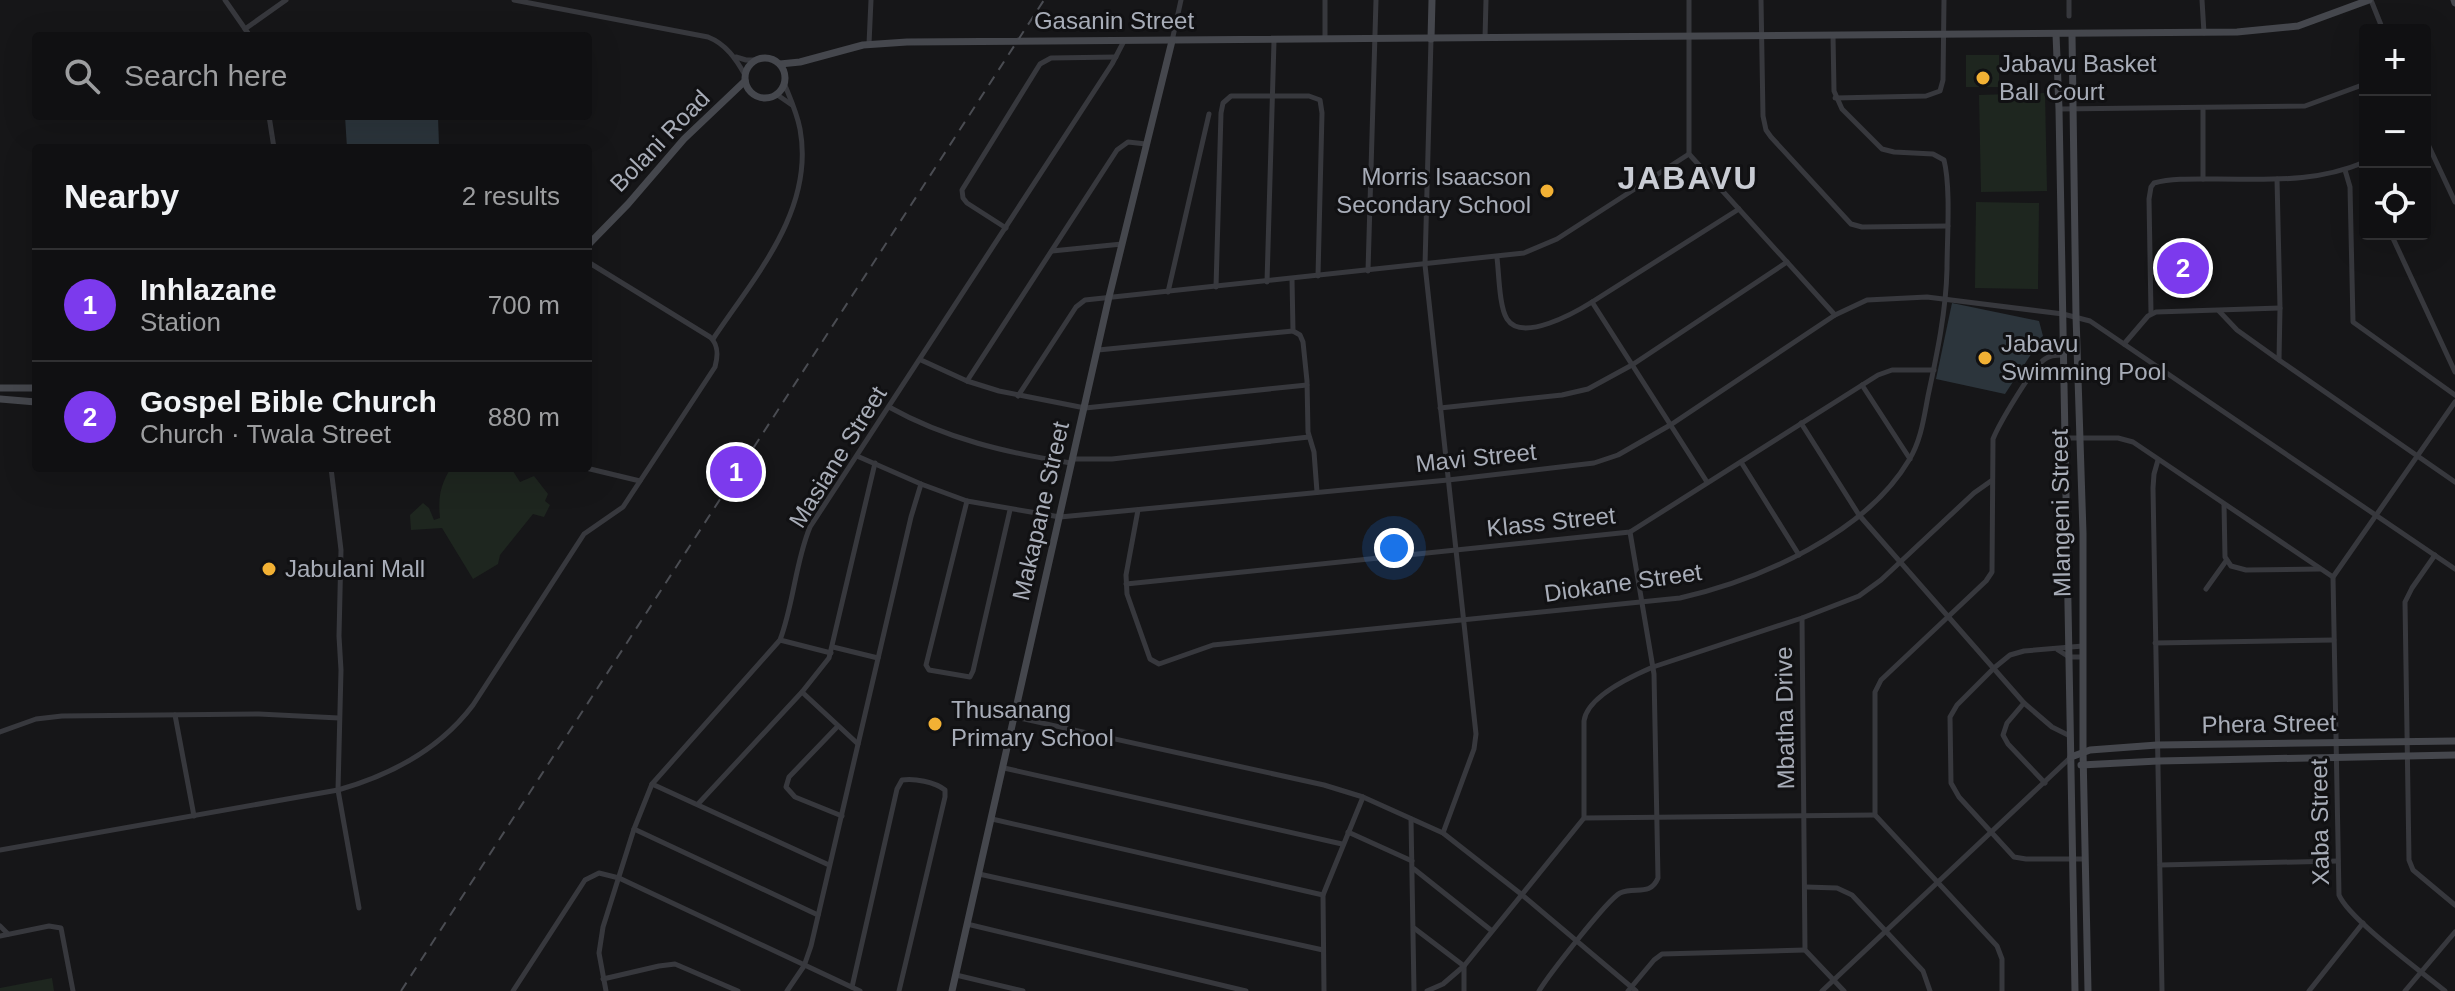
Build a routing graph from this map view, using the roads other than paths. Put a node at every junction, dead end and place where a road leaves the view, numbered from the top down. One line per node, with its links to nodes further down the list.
1 (225, 0): 18 (street)
2 (286, 0): 18 (street)
3 (514, 0): 35 (street)
4 (871, 0): 34 (street)
5 (1181, 0): 32 (street)
6 (1325, 0): 29 (street)
7 (1376, 0): 30 (street)
8 (1432, 0): 28 (street)
9 (1486, 0): 27 (street)
10 (1689, 0): 25 (street)
11 (1761, 0): 26 (street)
12 (1944, 0): 21 (street)
13 (2069, 0): 16 (street)
14 (2202, 0): 20 (street)
15 (2370, 0): 17 (street); 20 (street, Gasanin Street)
16 (2069, 16)
17 (2380, 24)
18 (245, 29): 19 (street)
19 (247, 32)
20 (2204, 33): 23 (street, Gasanin Street)
21 (1943, 34): 22 (street, Gasanin Street); 24 (street, Gasanin Street); 46 (street)
22 (2056, 34): 23 (street, Gasanin Street); 49 (street, Mlangeni Street)
23 (2072, 34): 51 (street, Mlangeni Street)
24 (1833, 35): 26 (street, Gasanin Street); 46 (street)
25 (1689, 36): 26 (street, Gasanin Street); 27 (street, Gasanin Street); 59 (street)
26 (1762, 36): 66 (street)
27 (1485, 38): 28 (street, Gasanin Street)
28 (1431, 39): 30 (street, Gasanin Street); 75 (street)
29 (1325, 40): 30 (street, Gasanin Street); 33 (street, Gasanin Street)
30 (1375, 40): 76 (street)
31 (1124, 41): 32 (street, Gasanin Street); 34 (street, Gasanin Street); 36 (street, Masiane Street)
32 (1172, 41): 33 (street, Gasanin Street); 57 (street, Makapane Street)
33 (1274, 41): 45 (street)
34 (869, 44): 38 (street, Gasanin Street)
35 (732, 54): 37 (street); 40 (street)
36 (1116, 57): 67 (street, Masiane Street); 67 (street)
37 (755, 60): 39 (street); 40 (street)
38 (800, 62): 39 (street, Gasanin Street); 41 (street, Gasanin Street)
39 (780, 64): 41 (street)
40 (745, 78): 43 (street); 47 (street, Bolani Road)
41 (784, 79): 44 (street); 48 (street)
42 (2359, 86): 50 (street)
43 (750, 91): 44 (street); 47 (street, Bolani Road)
44 (776, 94): 48 (street)
45 (1272, 96): 54 (street); 77 (street); 79 (street)
46 (1835, 98): 66 (street, Diokane Street)
47 (729, 99): 69 (street, Bolani Road)
48 (793, 105): 92 (street)
49 (2059, 109): 51 (street); 88 (street, Mlangeni Street)
50 (2203, 109): 51 (street); 62 (street)
51 (2074, 110): 90 (street, Mlangeni Street)
52 (1209, 114): 55 (street)
53 (270, 120): 56 (street)
54 (1221, 127): 55 (street); 80 (street)
55 (1205, 132): 81 (street)
56 (273, 144)
57 (1146, 144): 70 (street, Makapane Street); 71 (street)
58 (2431, 151): 64 (street)
59 (1689, 154): 65 (street); 72 (street)
60 (2359, 164): 61 (street)
61 (2345, 170): 63 (street); 107 (street)
62 (2203, 179): 63 (street); 87 (street)
63 (2277, 179): 85 (street)
64 (2455, 202)
65 (1739, 209): 73 (street); 84 (street)
66 (1948, 226): 83 (street, Diokane Street)
67 (1006, 228): 96 (street, Masiane Street)
68 (2394, 240): 100 (street)
69 (592, 241)
70 (1122, 244): 71 (street); 82 (street, Makapane Street)
71 (1051, 252): 101 (street)
72 (1497, 258): 75 (street); 84 (street)
73 (1787, 262): 89 (street); 98 (street)
74 (592, 264): 92 (street)
75 (1425, 265): 76 (street); 115 (street)
76 (1368, 271): 77 (street)
77 (1318, 276): 78 (street)
78 (1292, 279): 79 (street); 91 (street)
79 (1267, 282): 80 (street)
80 (1216, 287): 81 (street)
81 (1168, 292): 82 (street)
82 (1109, 297): 94 (street, Makapane Street); 108 (street)
83 (1946, 298): 88 (street, Mavi Street); 89 (street, Mavi Street); 99 (street, Diokane Street)
84 (1592, 302): 98 (street)
85 (2280, 308): 86 (street); 97 (street)
86 (2219, 311): 87 (street); 97 (street)
87 (2151, 313): 93 (street)
88 (2063, 314): 90 (street, Mavi Street); 95 (street, Mlangeni Street)
89 (1835, 315): 117 (street, Mavi Street)
90 (2076, 316): 93 (street, Mavi Street); 120 (street, Mlangeni Street)
91 (1293, 331): 94 (street); 102 (street)
92 (713, 339): 131 (street)
93 (2124, 344): 143 (street, Mavi Street)
94 (1098, 350): 114 (street, Makapane Street)
95 (2063, 355): 119 (street, Mlangeni Street); 132 (street)
96 (921, 360): 101 (street); 113 (street, Masiane Street)
97 (2279, 360): 122 (street)
98 (1632, 365): 115 (street); 117 (street)
99 (1934, 370): 103 (street, Klass Street); 123 (street, Diokane Street)
100 (2455, 372)
101 (967, 381): 108 (street)
102 (1307, 385): 104 (street); 110 (street)
103 (1862, 385): 116 (street, Klass Street); 123 (street)
104 (1298, 386): 110 (street); 114 (street)
105 (0, 388): 106 (street)
106 (32, 388)
107 (2455, 395)
108 (1018, 396): 114 (street)
109 (0, 399): 111 (street)
110 (1307, 400): 118 (street)
111 (32, 402)
112 (2455, 402): 122 (street)
113 (889, 407): 121 (street, Masiane Street); 125 (street)
114 (1085, 408): 125 (street, Makapane Street)
115 (1440, 408): 130 (street)
116 (1801, 423): 126 (street, Klass Street); 141 (street)
117 (1672, 424): 130 (street, Mavi Street); 133 (street)
118 (1309, 437): 125 (street); 136 (street)
119 (2066, 438): 120 (street); 162 (street, Mlangeni Street)
120 (2080, 438): 124 (street); 163 (street, Mlangeni Street)
121 (857, 456): 127 (street, Mavi Street); 159 (street, Masiane Street)
122 (2418, 458): 134 (street); 143 (street)
123 (1910, 459): 141 (street, Diokane Street)
124 (2158, 460): 138 (street); 161 (street)
125 (1073, 461): 142 (street, Makapane Street)
126 (1741, 462): 133 (street, Klass Street); 146 (street)
127 (875, 463): 135 (street, Mavi Street); 164 (street)
128 (592, 469): 131 (street)
129 (331, 472): 175 (street)
130 (1448, 480): 136 (street, Mavi Street); 145 (street)
131 (640, 481): 196 (street)
132 (1991, 481): 149 (street, Mbatha Drive); 156 (street)
133 (1707, 482): 144 (street, Klass Street)
134 (2455, 482)
135 (921, 484): 137 (street, Mavi Street); 168 (street)
136 (1317, 492): 140 (street, Mavi Street)
137 (967, 501): 139 (street, Mavi Street); 139 (street)
138 (2224, 504): 148 (street); 150 (street)
139 (1010, 510): 142 (street, Mavi Street)
140 (1138, 510): 142 (street, Mavi Street); 153 (street, Diokane Street)
141 (1859, 515): 146 (street, Diokane Street); 149 (street)
142 (1060, 517): 174 (street, Makapane Street)
143 (2375, 517): 147 (street, Mavi Street); 152 (street)
144 (1630, 532): 145 (street, Klass Street); 155 (street)
145 (1456, 549): 153 (street, Klass Street); 158 (street)
146 (1799, 555): 155 (street, Diokane Street)
147 (2435, 555): 151 (street, Mavi Street); 179 (street)
148 (2226, 561): 150 (street); 154 (street)
149 (1900, 562): 156 (street); 157 (street, Mbatha Drive)
150 (2321, 569): 152 (street)
151 (2455, 569)
152 (2333, 577): 160 (street, Xaba Street)
153 (1126, 584): 158 (street, Diokane Street)
154 (2206, 589)
155 (1641, 603): 158 (street, Diokane Street); 169 (street)
156 (1948, 616): 170 (street); 199 (street)
157 (1802, 618): 169 (street); 202 (street, Mbatha Drive)
158 (1463, 621): 209 (street)
159 (780, 640): 164 (street); 195 (street, Masiane Street)
160 (2334, 640): 161 (street); 181 (street, Xaba Street)
161 (2155, 643): 183 (street)
162 (2069, 646): 163 (street); 165 (street); 166 (street, Mlangeni Street)
163 (2083, 646): 167 (street, Mlangeni Street)
164 (832, 650): 168 (street); 171 (street)
165 (2058, 650): 166 (street); 170 (street)
166 (2069, 657): 167 (street); 178 (street, Mlangeni Street)
167 (2083, 657): 184 (street, Mlangeni Street)
168 (878, 658): 182 (street)
169 (1653, 667): 203 (street); 204 (street)
170 (1994, 668): 172 (street); 210 (street)
171 (802, 692): 176 (street); 198 (street)
172 (2024, 703): 178 (street); 194 (street)
173 (175, 715): 175 (street); 177 (street); 200 (street)
174 (1015, 717): 192 (street, Makapane Street); 197 (street)
175 (339, 718): 196 (street)
176 (838, 726): 182 (street); 201 (street)
177 (0, 732)
178 (2070, 736): 187 (street, Mlangeni Street)
179 (2408, 741): 180 (street, Phera Street); 181 (street, Phera Street); 186 (street)
180 (2455, 741)
181 (2336, 742): 183 (street, Phera Street); 188 (street, Xaba Street)
182 (859, 744): 201 (street)
183 (2157, 745): 184 (street, Phera Street); 189 (street)
184 (2083, 751): 187 (street); 190 (street, Mlangeni Street)
185 (2455, 755): 186 (street, Phera Street)
186 (2408, 756): 188 (street, Phera Street); 225 (street)
187 (2071, 757): 191 (street, Mlangeni Street); 193 (street)
188 (2336, 757): 189 (street, Phera Street); 215 (street, Xaba Street)
189 (2158, 761): 190 (street, Phera Street); 218 (street)
190 (2083, 764): 191 (street, Phera Street); 214 (street, Mlangeni Street)
191 (2071, 767): 193 (street); 213 (street, Mlangeni Street)
192 (1004, 768): 205 (street, Makapane Street); 211 (street)
193 (2056, 773): 194 (street)
194 (2045, 783): 210 (street)
195 (652, 784): 198 (street); 207 (street, Masiane Street)
196 (338, 790): 200 (street); 226 (street)
197 (1363, 797): 206 (street); 208 (street)
198 (698, 804): 217 (street)
199 (1875, 815): 202 (street); 221 (street)
200 (194, 816): 212 (street)
201 (842, 816): 217 (street)
202 (1805, 817): 204 (street); 222 (street, Mbatha Drive)
203 (1584, 818): 204 (street); 223 (street)
204 (1657, 818): 237 (street)
205 (992, 819): 219 (street, Makapane Street); 224 (street)
206 (1411, 819): 209 (street); 216 (street)
207 (634, 829): 220 (street, Masiane Street); 227 (street)
208 (1348, 832): 211 (street); 216 (street)
209 (1443, 833): 223 (street)
210 (1992, 833): 213 (street); 221 (street)
211 (1342, 844): 224 (street)
212 (0, 850)
213 (2073, 859): 214 (street); 267 (street, Mlangeni Street)
214 (2085, 859): 268 (street, Mlangeni Street)
215 (2338, 861): 218 (street); 228 (street, Xaba Street)
216 (1412, 864): 231 (street); 232 (street)
217 (829, 865): 227 (street)
218 (2160, 865): 269 (street)
219 (979, 874): 229 (street, Makapane Street); 238 (street)
220 (619, 878): 240 (street); 244 (street, Masiane Street); 249 (street)
221 (1939, 883): 233 (street); 266 (street)
222 (1806, 887): 233 (street); 239 (street, Mbatha Drive)
223 (1521, 894): 232 (street); 237 (street)
224 (1323, 895): 238 (street)
225 (2455, 905)
226 (359, 908)
227 (818, 915): 240 (street)
228 (2363, 923): 242 (street, Xaba Street); 270 (street)
229 (967, 924): 243 (street, Makapane Street); 257 (street)
230 (0, 926): 235 (street)
231 (1414, 928): 241 (street); 259 (street)
232 (1492, 931): 241 (street)
233 (1887, 931): 245 (street); 265 (street)
234 (2455, 932): 242 (street)
235 (8, 934): 236 (street); 248 (street)
236 (0, 936)
237 (1576, 942): 247 (street); 262 (street)
238 (1323, 950): 258 (street)
239 (1805, 950): 245 (street); 247 (street)
240 (804, 966): 246 (street); 252 (street)
241 (1464, 966): 260 (street); 261 (street)
242 (2421, 971): 271 (street); 272 (street, Xaba Street)
243 (956, 975): 255 (street, Makapane Street); 256 (street)
244 (603, 979): 250 (street, Masiane Street); 251 (street)
245 (1834, 980): 263 (street); 264 (street)
246 (852, 987): 253 (street); 254 (street)
247 (1632, 990)
248 (73, 991)
249 (513, 991)
250 (606, 991)
251 (738, 991)
252 (787, 991)
253 (860, 991)
254 (899, 991)
255 (952, 991)
256 (1023, 991)
257 (1246, 991)
258 (1324, 991)
259 (1414, 991)
260 (1427, 991)
261 (1464, 991)
262 (1539, 991)
263 (1822, 991)
264 (1844, 991)
265 (1930, 991)
266 (2002, 991)
267 (2075, 991)
268 (2088, 991)
269 (2162, 991)
270 (2309, 991)
271 (2405, 991)
272 (2445, 991)

